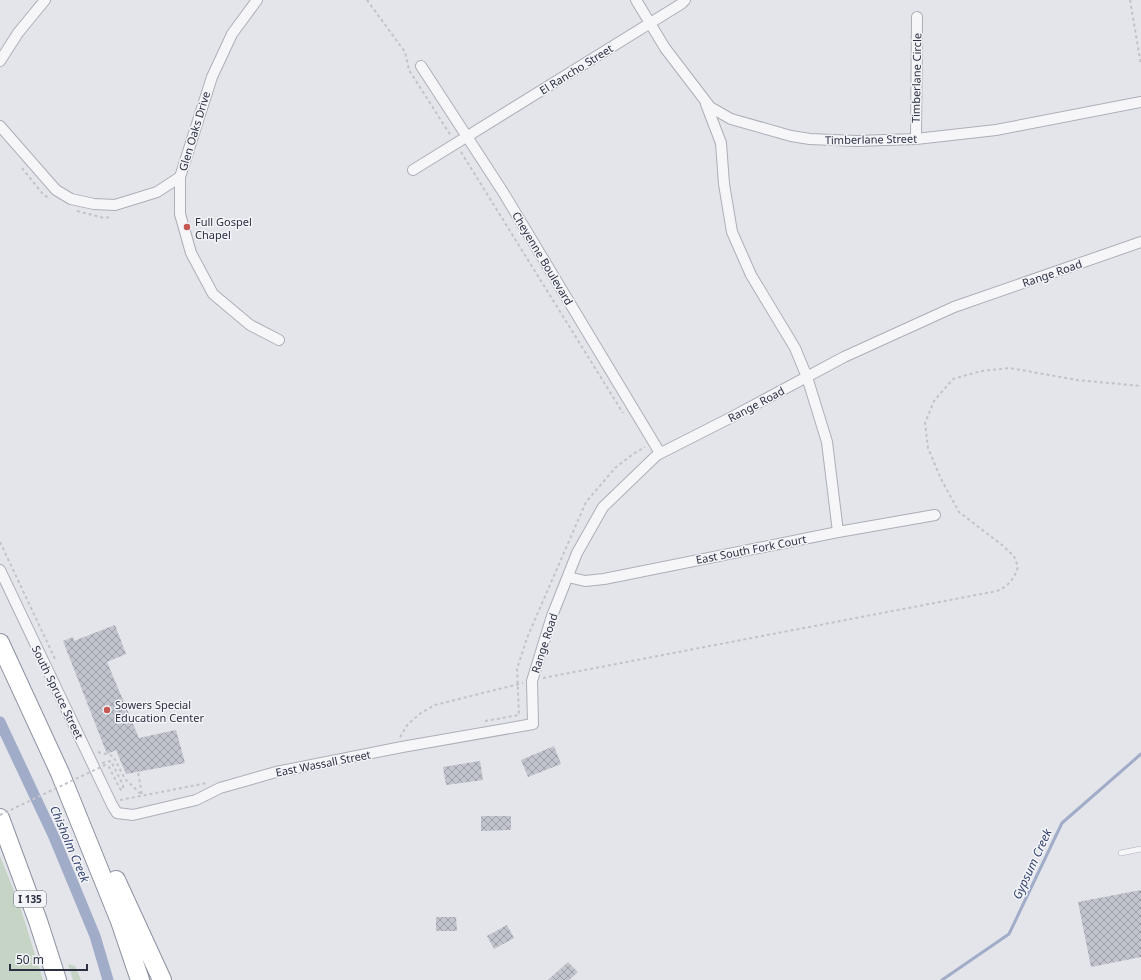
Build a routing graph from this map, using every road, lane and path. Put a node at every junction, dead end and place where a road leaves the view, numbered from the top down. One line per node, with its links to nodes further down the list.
1 (45, 0): 9 (street)
2 (257, 0): 19 (street, Glen Oaks Drive)
3 (367, 0): 17 (path)
4 (636, 0): 8 (street, Timberlane Street)
5 (685, 0): 8 (street, El Rancho Street)
6 (1130, 0): 10 (path)
7 (917, 17): 16 (street, Timberlane Circle)
8 (650, 23): 12 (street, Timberlane Street); 15 (street, El Rancho Street)
9 (0, 61)
10 (1141, 65)
11 (421, 66): 15 (street, Cheyenne Boulevard)
12 (705, 100): 16 (street, Timberlane Street); 22 (street)
13 (1141, 102): 16 (street, Timberlane Street)
14 (0, 126): 19 (street, Glen Oaks Drive)
15 (467, 136): 17 (street, El Rancho Street); 26 (street, Cheyenne Boulevard)
16 (916, 139)
17 (456, 143): 18 (street, El Rancho Street); 24 (path)
18 (413, 170)
19 (180, 177): 21 (street)
20 (1141, 242): 22 (street, Range Road)
21 (279, 340)
22 (807, 377): 26 (street, Range Road); 28 (street)
23 (1141, 386): 34 (path)
24 (624, 414)
25 (641, 441): 35 (path)
26 (660, 453): 31 (street, Range Road)
27 (935, 515): 28 (street, East South Fork Court)
28 (838, 532): 31 (street, East South Fork Court)
29 (0, 542): 33 (path)
30 (0, 570): 47 (street, South Spruce Street)
31 (568, 577): 34 (street, Range Road)
32 (0, 643): 43 (highway)
33 (58, 665)
34 (532, 681): 35 (path); 37 (street, Range Road)
35 (518, 684): 36 (path); 39 (path)
36 (481, 722)
37 (533, 724): 39 (street, East Wassall Street)
38 (407, 736): 39 (path)
39 (399, 742): 47 (street, East Wassall Street)
40 (98, 752): 45 (path)
41 (104, 768): 48 (path, bridge)
42 (138, 772): 45 (path)
43 (60, 773): 53 (highway); 54 (highway)
44 (212, 782): 45 (path)
45 (142, 795): 46 (path)
46 (119, 800)
47 (118, 813)
48 (0, 815)
49 (0, 818): 52 (highway, I 135)
50 (1141, 849): 51 (lane)
51 (1122, 853)
52 (57, 980)
53 (140, 980)
54 (162, 980)

